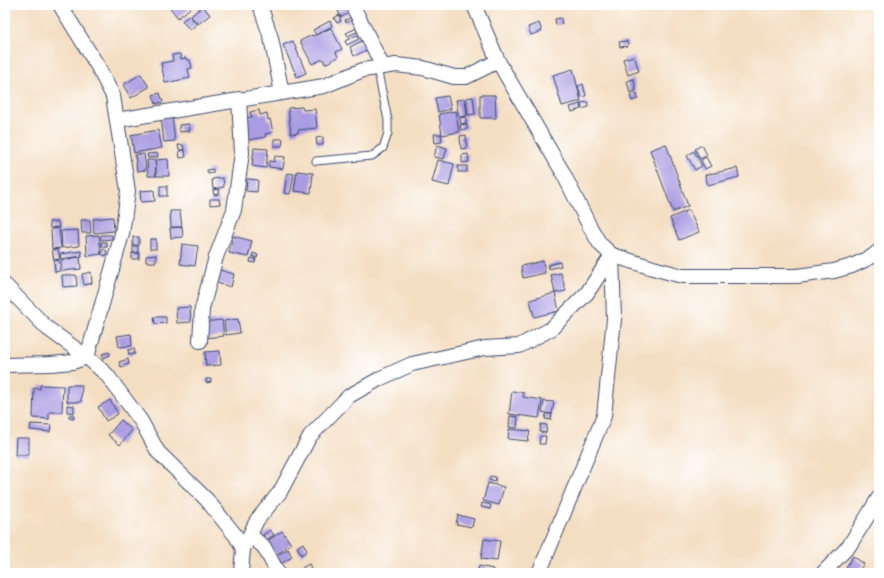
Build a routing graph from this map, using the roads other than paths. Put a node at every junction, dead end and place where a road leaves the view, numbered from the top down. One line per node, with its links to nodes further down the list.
1 (260, 5): 7 (street)
2 (352, 5): 6 (street)
3 (474, 5): 5 (street)
4 (61, 6): 9 (street)
5 (498, 61): 6 (street); 12 (street)
6 (380, 67): 7 (street); 10 (lane)
7 (282, 93): 8 (street)
8 (239, 100): 9 (street); 14 (street)
9 (117, 120): 15 (street)
10 (316, 161)
11 (879, 251): 12 (street)
12 (612, 256): 18 (street); 22 (street)
13 (5, 286): 15 (street)
14 (200, 341)
15 (87, 357): 16 (street); 19 (street)
16 (5, 365)
17 (879, 497): 23 (street)
18 (250, 534): 19 (street); 21 (street)
19 (243, 549): 20 (street)
20 (241, 573)
21 (278, 573)
22 (539, 573)
23 (823, 573)

